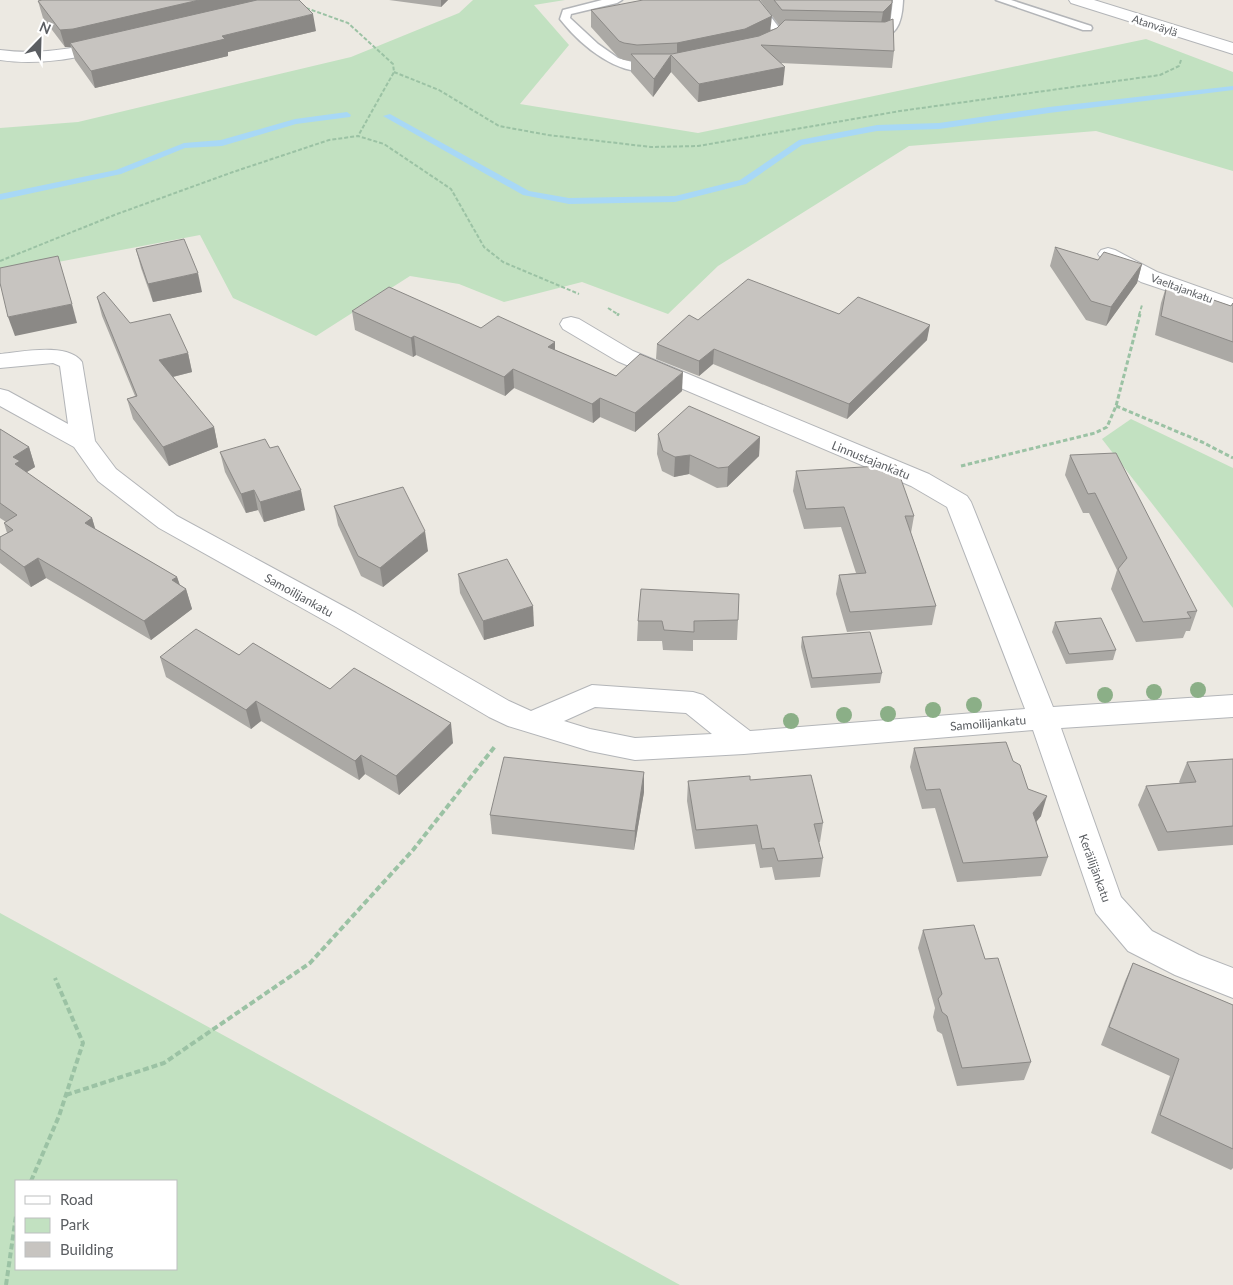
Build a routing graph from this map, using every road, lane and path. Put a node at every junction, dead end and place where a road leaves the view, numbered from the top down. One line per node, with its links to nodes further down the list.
1 (617, 0): 14 (lane)
2 (753, 0): 10 (lane)
3 (898, 0): 8 (lane)
4 (1001, 0): 7 (lane)
5 (1077, 0): 11 (street, Atanväylä)
6 (305, 8): 15 (path)
7 (1087, 28)
8 (862, 34)
9 (128, 41): 12 (street)
10 (758, 48)
11 (1233, 50)
12 (0, 55)
13 (1181, 59): 15 (path)
14 (664, 67)
15 (394, 72): 16 (path)
16 (358, 136): 18 (path); 20 (path)
17 (1106, 253): 19 (street, Vaeltajankatu)
18 (0, 261)
19 (1149, 277): 21 (street, Vaeltajankatu); 25 (path)
20 (584, 297)
21 (1233, 306)
22 (572, 324): 28 (street, Linnustajankatu)
23 (0, 361): 26 (street, Samoilijankatu)
24 (0, 396): 26 (street, Samoilijankatu)
25 (1116, 406): 27 (path); 28 (path)
26 (83, 442): 31 (street, Samoilijankatu)
27 (1233, 458)
28 (920, 480): 30 (street, Linnustajankatu)
29 (1233, 706): 30 (street, Samoilijankatu)
30 (1043, 718): 32 (street, Samoilijankatu); 34 (street, Keräilijänkatu)
31 (526, 720): 32 (street, Samoilijankatu); 32 (street); 35 (path)
32 (744, 742)
33 (55, 978): 35 (path)
34 (1233, 983)
35 (66, 1095): 36 (path)
36 (31, 1180)
37 (15, 1223): 38 (path)
38 (6, 1285)

